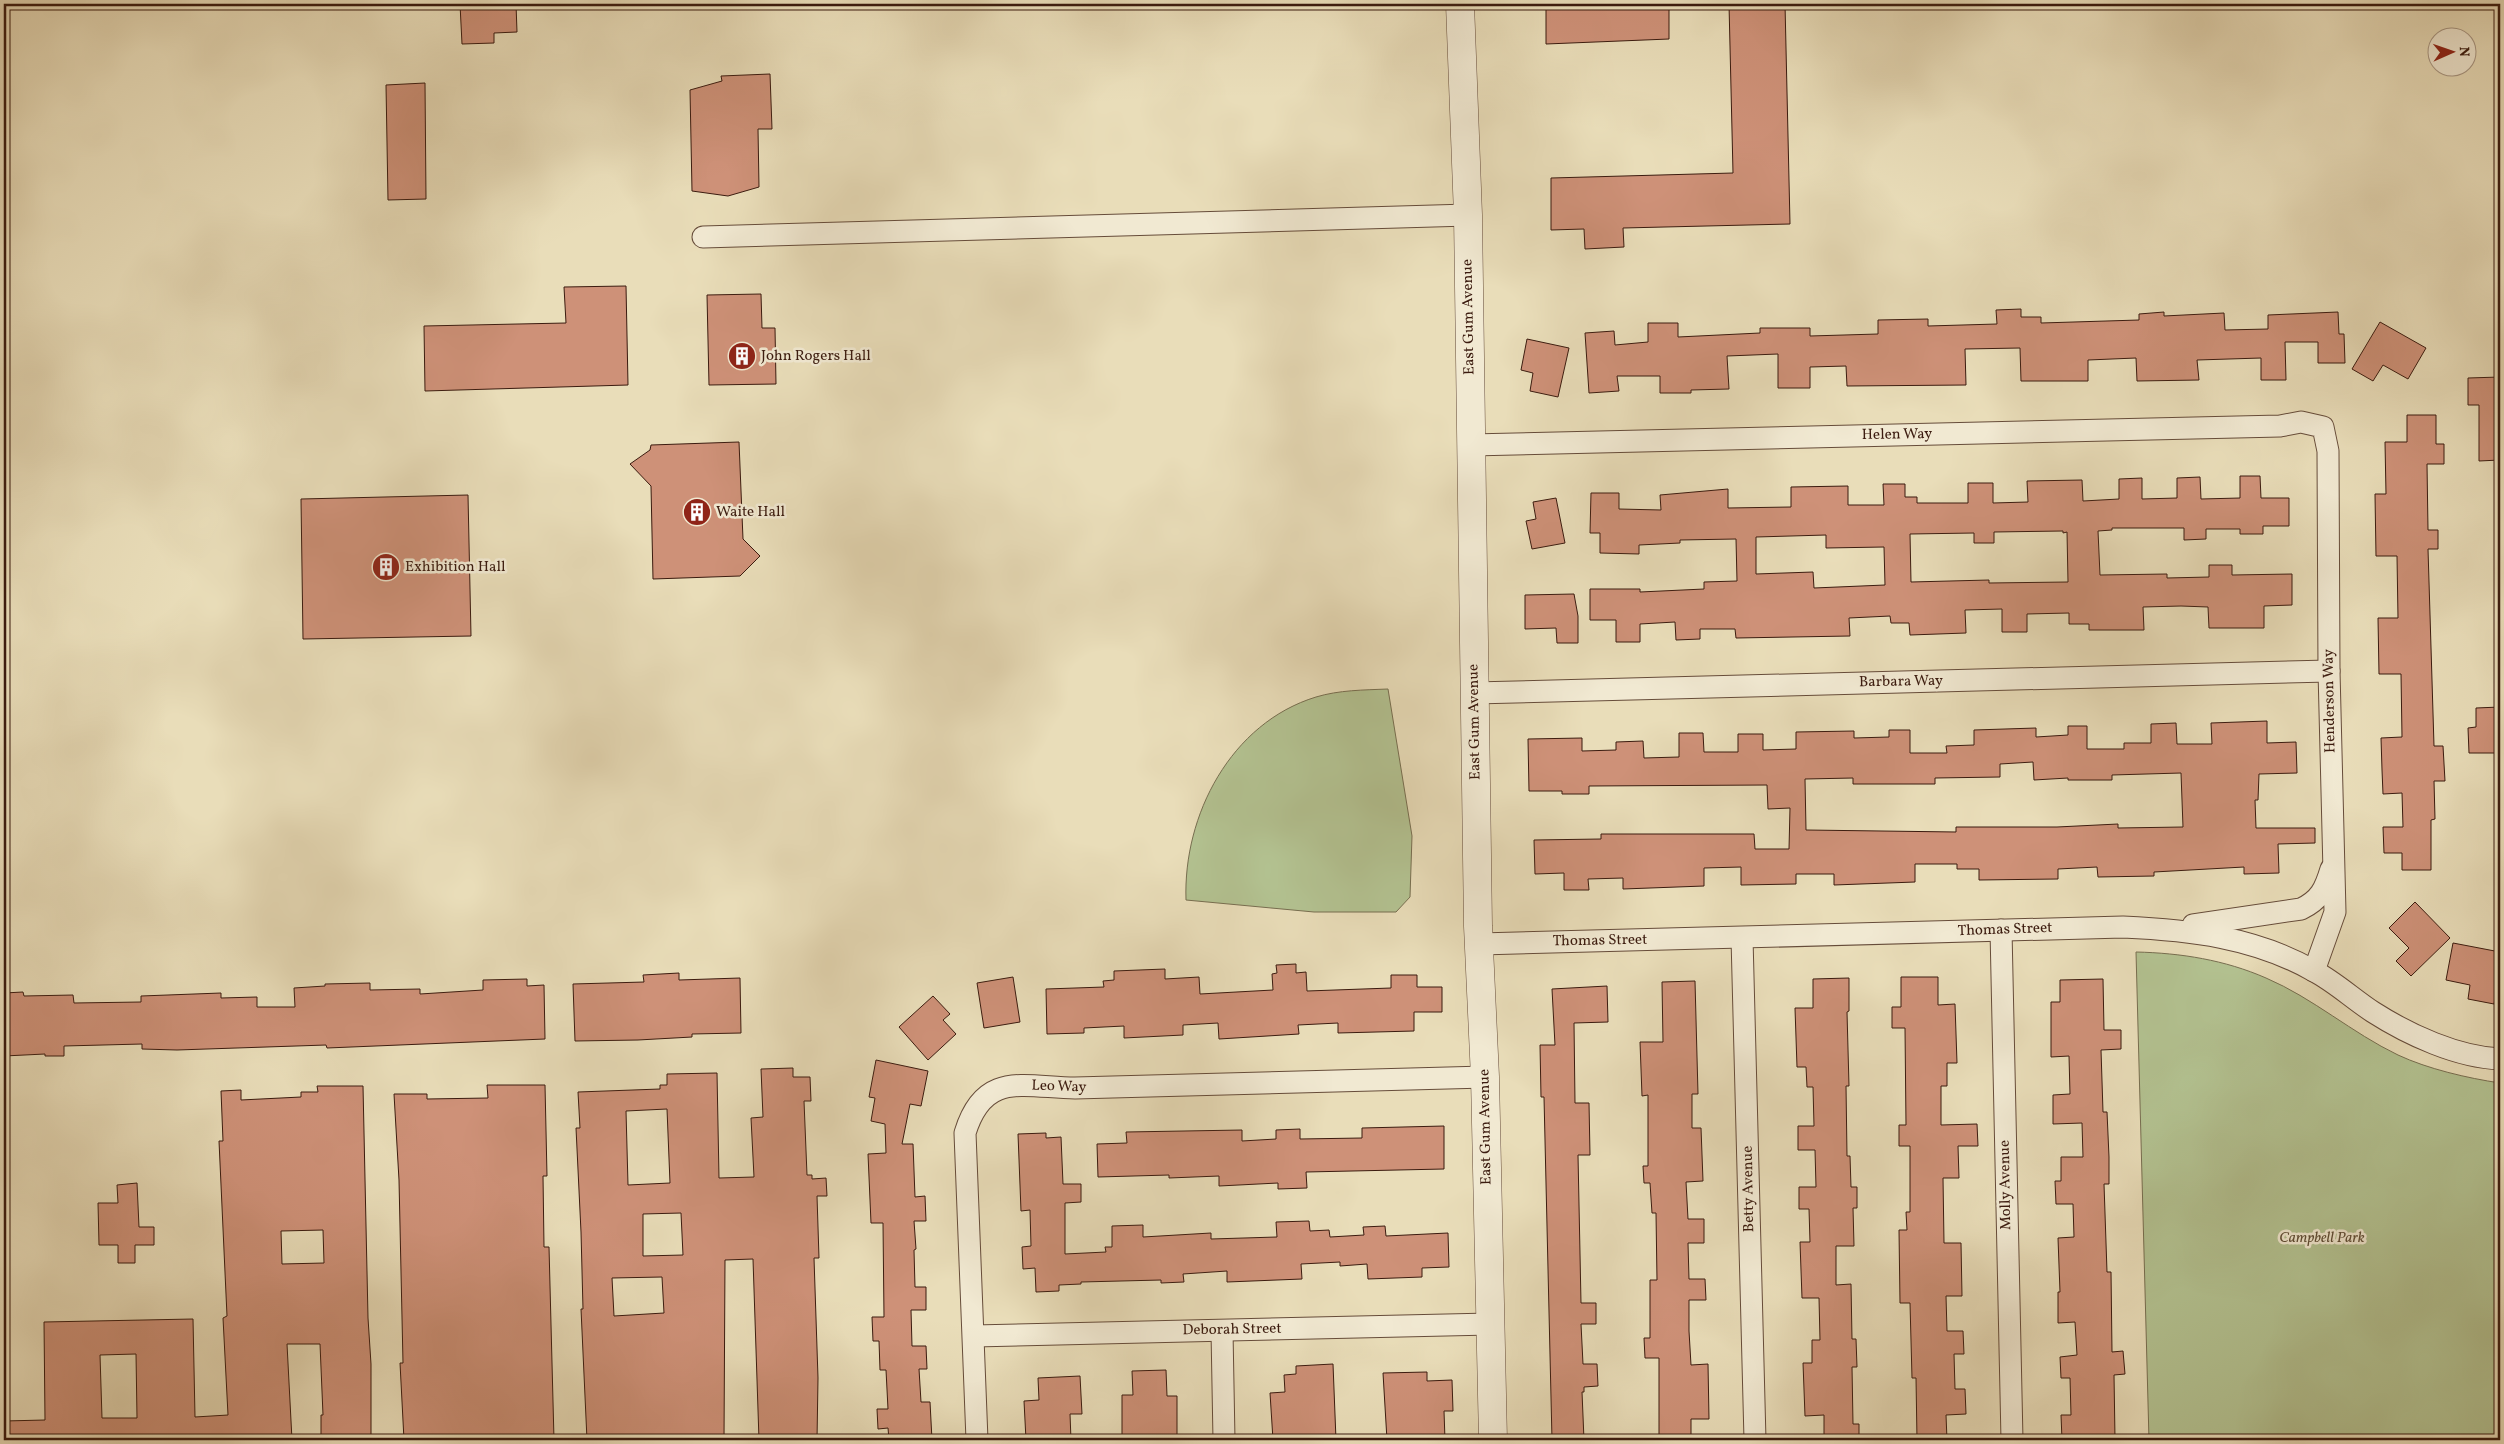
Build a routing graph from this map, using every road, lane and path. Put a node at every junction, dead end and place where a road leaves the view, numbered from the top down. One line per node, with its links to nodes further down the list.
1 (1460, 4): 2 (street, East Gum Avenue)
2 (1468, 214): 3 (street); 5 (street, East Gum Avenue)
3 (702, 237)
4 (2324, 427): 5 (street, Helen Way); 6 (street, Henderson Way)
5 (1471, 445): 7 (street, East Gum Avenue)
6 (2329, 671): 7 (street, Barbara Way); 8 (street, Henderson Way)
7 (1474, 693): 12 (street, East Gum Avenue)
8 (2334, 860): 9 (street); 13 (street, Henderson Way)
9 (2172, 929): 10 (street, Thomas Street); 13 (street, Thomas Street)
10 (2001, 930): 11 (street, Thomas Street); 23 (street, Molly Avenue)
11 (1742, 938): 12 (street, Thomas Street); 22 (street, Betty Avenue)
12 (1480, 944): 15 (street, East Gum Avenue)
13 (2314, 971): 14 (street, Thomas Street)
14 (2500, 1060)
15 (1485, 1077): 16 (street, East Gum Avenue); 18 (street, Leo Way)
16 (1490, 1324): 17 (street, Deborah Street); 21 (street, East Gum Avenue)
17 (1222, 1331): 18 (street, Deborah Street); 20 (street)
18 (974, 1336): 19 (street, Leo Way)
19 (977, 1440)
20 (1224, 1440)
21 (1493, 1440)
22 (1755, 1440)
23 (2012, 1440)

